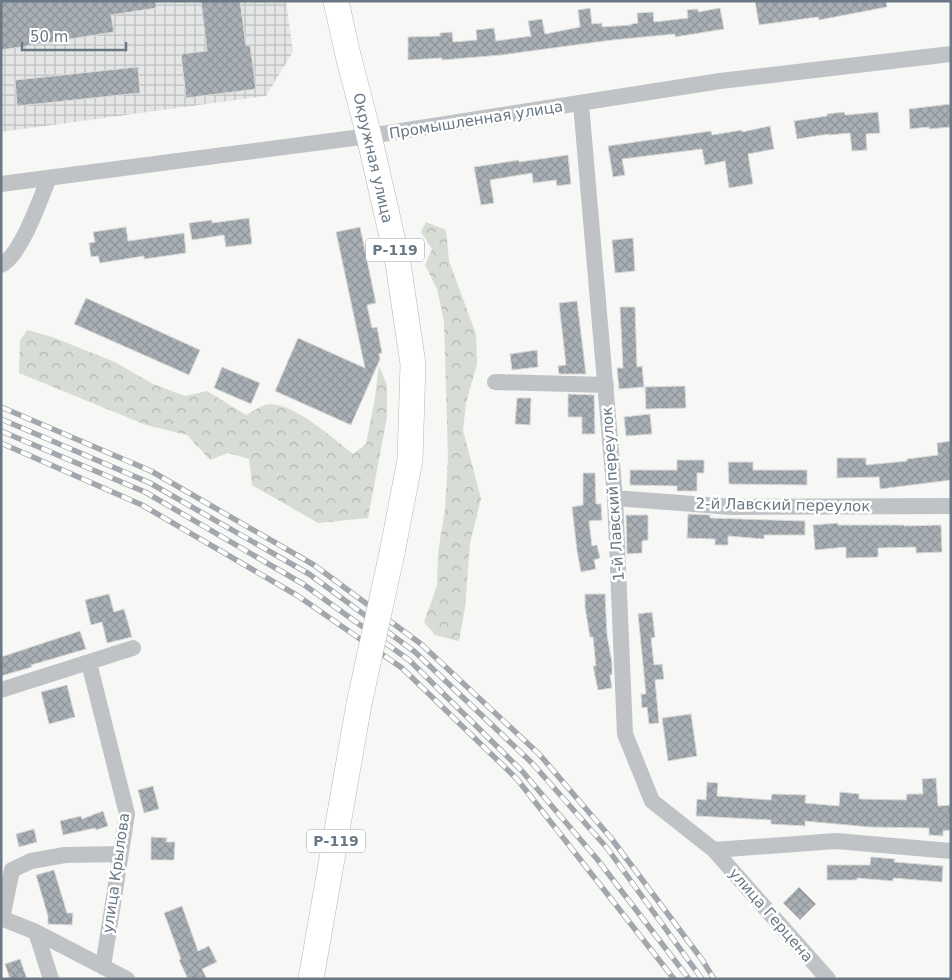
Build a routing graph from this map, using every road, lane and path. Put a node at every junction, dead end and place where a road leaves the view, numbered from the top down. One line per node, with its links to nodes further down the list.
1 (336, 1): 4 (highway, Окружная улица / Р-119)
2 (951, 54): 3 (street, Промышленная улица)
3 (581, 104): 4 (street, Промышленная улица); 9 (street, 1-й Лавский переулок)
4 (369, 136): 5 (street, Промышленная улица); 23 (highway, Окружная улица / Р-119, bridge)
5 (49, 178): 6 (street, Промышленная улица); 7 (street)
6 (1, 184)
7 (1, 265)
8 (495, 382): 9 (street)
9 (606, 385): 10 (street, 1-й Лавский переулок)
10 (615, 498): 11 (street, 2-й Лавский переулок); 15 (street, 1-й Лавский переулок)
11 (951, 506)
12 (133, 648): 13 (street)
13 (89, 663): 14 (street); 17 (street, улица Крылова)
14 (1, 690)
15 (714, 850): 16 (street); 24 (street, улица Герцена)
16 (951, 851)
17 (120, 854): 18 (street); 20 (street, улица Крылова)
18 (2, 918): 19 (street)
19 (36, 932): 20 (street); 21 (street)
20 (103, 967): 22 (street)
21 (51, 979)
22 (127, 979)
23 (311, 979)
24 (828, 979)

